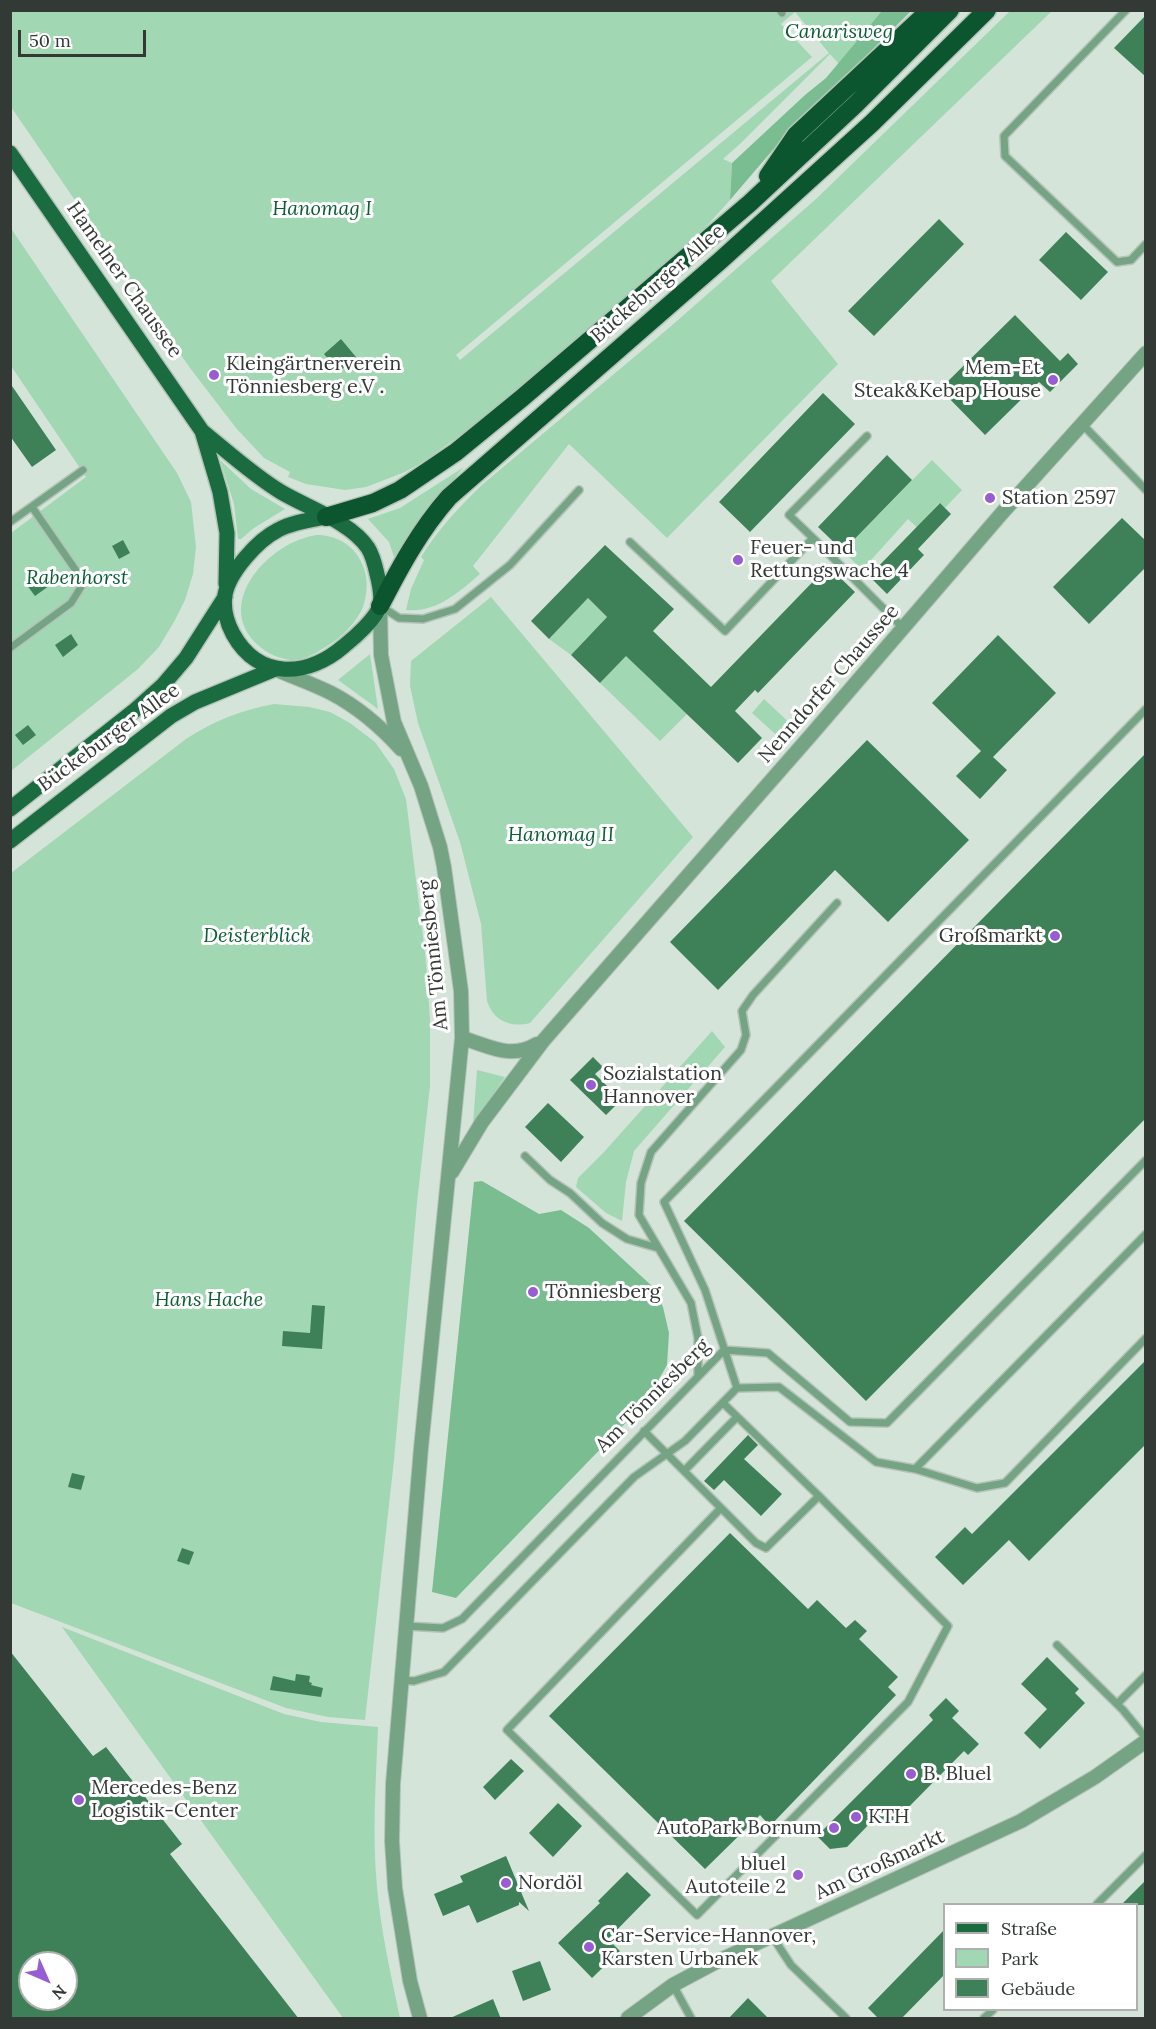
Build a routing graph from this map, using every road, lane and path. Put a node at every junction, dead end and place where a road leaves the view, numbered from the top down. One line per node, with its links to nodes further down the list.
1 (930, 10): 6 (highway)
2 (950, 10): 6 (highway, Bückeburger Allee)
3 (987, 10): 21 (highway, Bückeburger Allee)
4 (1126, 10): 7 (lane)
5 (10, 153): 10 (main road, Hamelner Chaussee)
6 (750, 203): 16 (highway, Bückeburger Allee)
7 (1146, 244)
8 (1146, 353): 9 (street, Nenndorfer Chaussee)
9 (1082, 424): 14 (lane); 22 (street, Nenndorfer Chaussee)
10 (202, 431): 16 (main road, Hamelner Chaussee); 20 (main road, Hamelner Chaussee)
11 (867, 436): 18 (lane)
12 (83, 470): 15 (lane)
13 (579, 490): 21 (lane)
14 (1146, 490)
15 (32, 507): 17 (lane); 23 (lane)
16 (326, 517): 20 (main road); 21 (main road)
17 (10, 522)
18 (813, 538): 19 (lane); 22 (lane)
19 (630, 542)
20 (225, 594): 24 (main road); 27 (main road, Bückeburger Allee)
21 (380, 606): 24 (main road); 26 (street, Am Tönniesberg)
22 (903, 628): 31 (street, Nenndorfer Chaussee)
23 (10, 648)
24 (275, 669): 26 (street, Am Tönniesberg); 28 (main road, Bückeburger Allee)
25 (1146, 709): 38 (lane)
26 (405, 752): 30 (street, Am Tönniesberg)
27 (10, 809)
28 (10, 841)
29 (837, 903): 36 (lane)
30 (462, 1038): 31 (street, Nenndorfer Chaussee); 34 (street, Am Tönniesberg)
31 (543, 1041): 34 (street, Nenndorfer Chaussee)
32 (525, 1156): 36 (lane)
33 (1146, 1160): 38 (lane, Am Tönniesberg)
34 (449, 1176): 49 (street, Am Tönniesberg)
35 (1146, 1234): 45 (lane)
36 (658, 1248): 39 (lane)
37 (1146, 1338): 45 (lane)
38 (724, 1350): 39 (lane, Am Tönniesberg); 40 (lane)
39 (698, 1376): 43 (lane, Am Tönniesberg)
40 (737, 1388): 41 (lane); 45 (lane)
41 (723, 1402): 42 (lane); 44 (lane)
42 (737, 1417): 46 (lane); 47 (lane)
43 (644, 1431): 44 (lane); 49 (lane, Am Tönniesberg)
44 (666, 1454): 46 (lane); 52 (lane)
45 (915, 1469)
46 (684, 1471): 48 (lane)
47 (819, 1496): 48 (lane); 48 (lane)
48 (722, 1508)
49 (405, 1626): 52 (street, Am Tönniesberg)
50 (1057, 1645): 53 (lane)
51 (1146, 1675): 53 (lane)
52 (402, 1680): 59 (street, Am Tönniesberg)
53 (1117, 1704): 54 (lane)
54 (1146, 1739): 57 (street, Am Großmarkt)
55 (1146, 1855): 56 (lane)
56 (1099, 1903)
57 (772, 1936): 58 (street, Am Großmarkt); 62 (lane)
58 (673, 1985): 60 (street, Am Großmarkt); 61 (lane)
59 (420, 2019)
60 (628, 2019)
61 (691, 2019)
62 (846, 2019)

